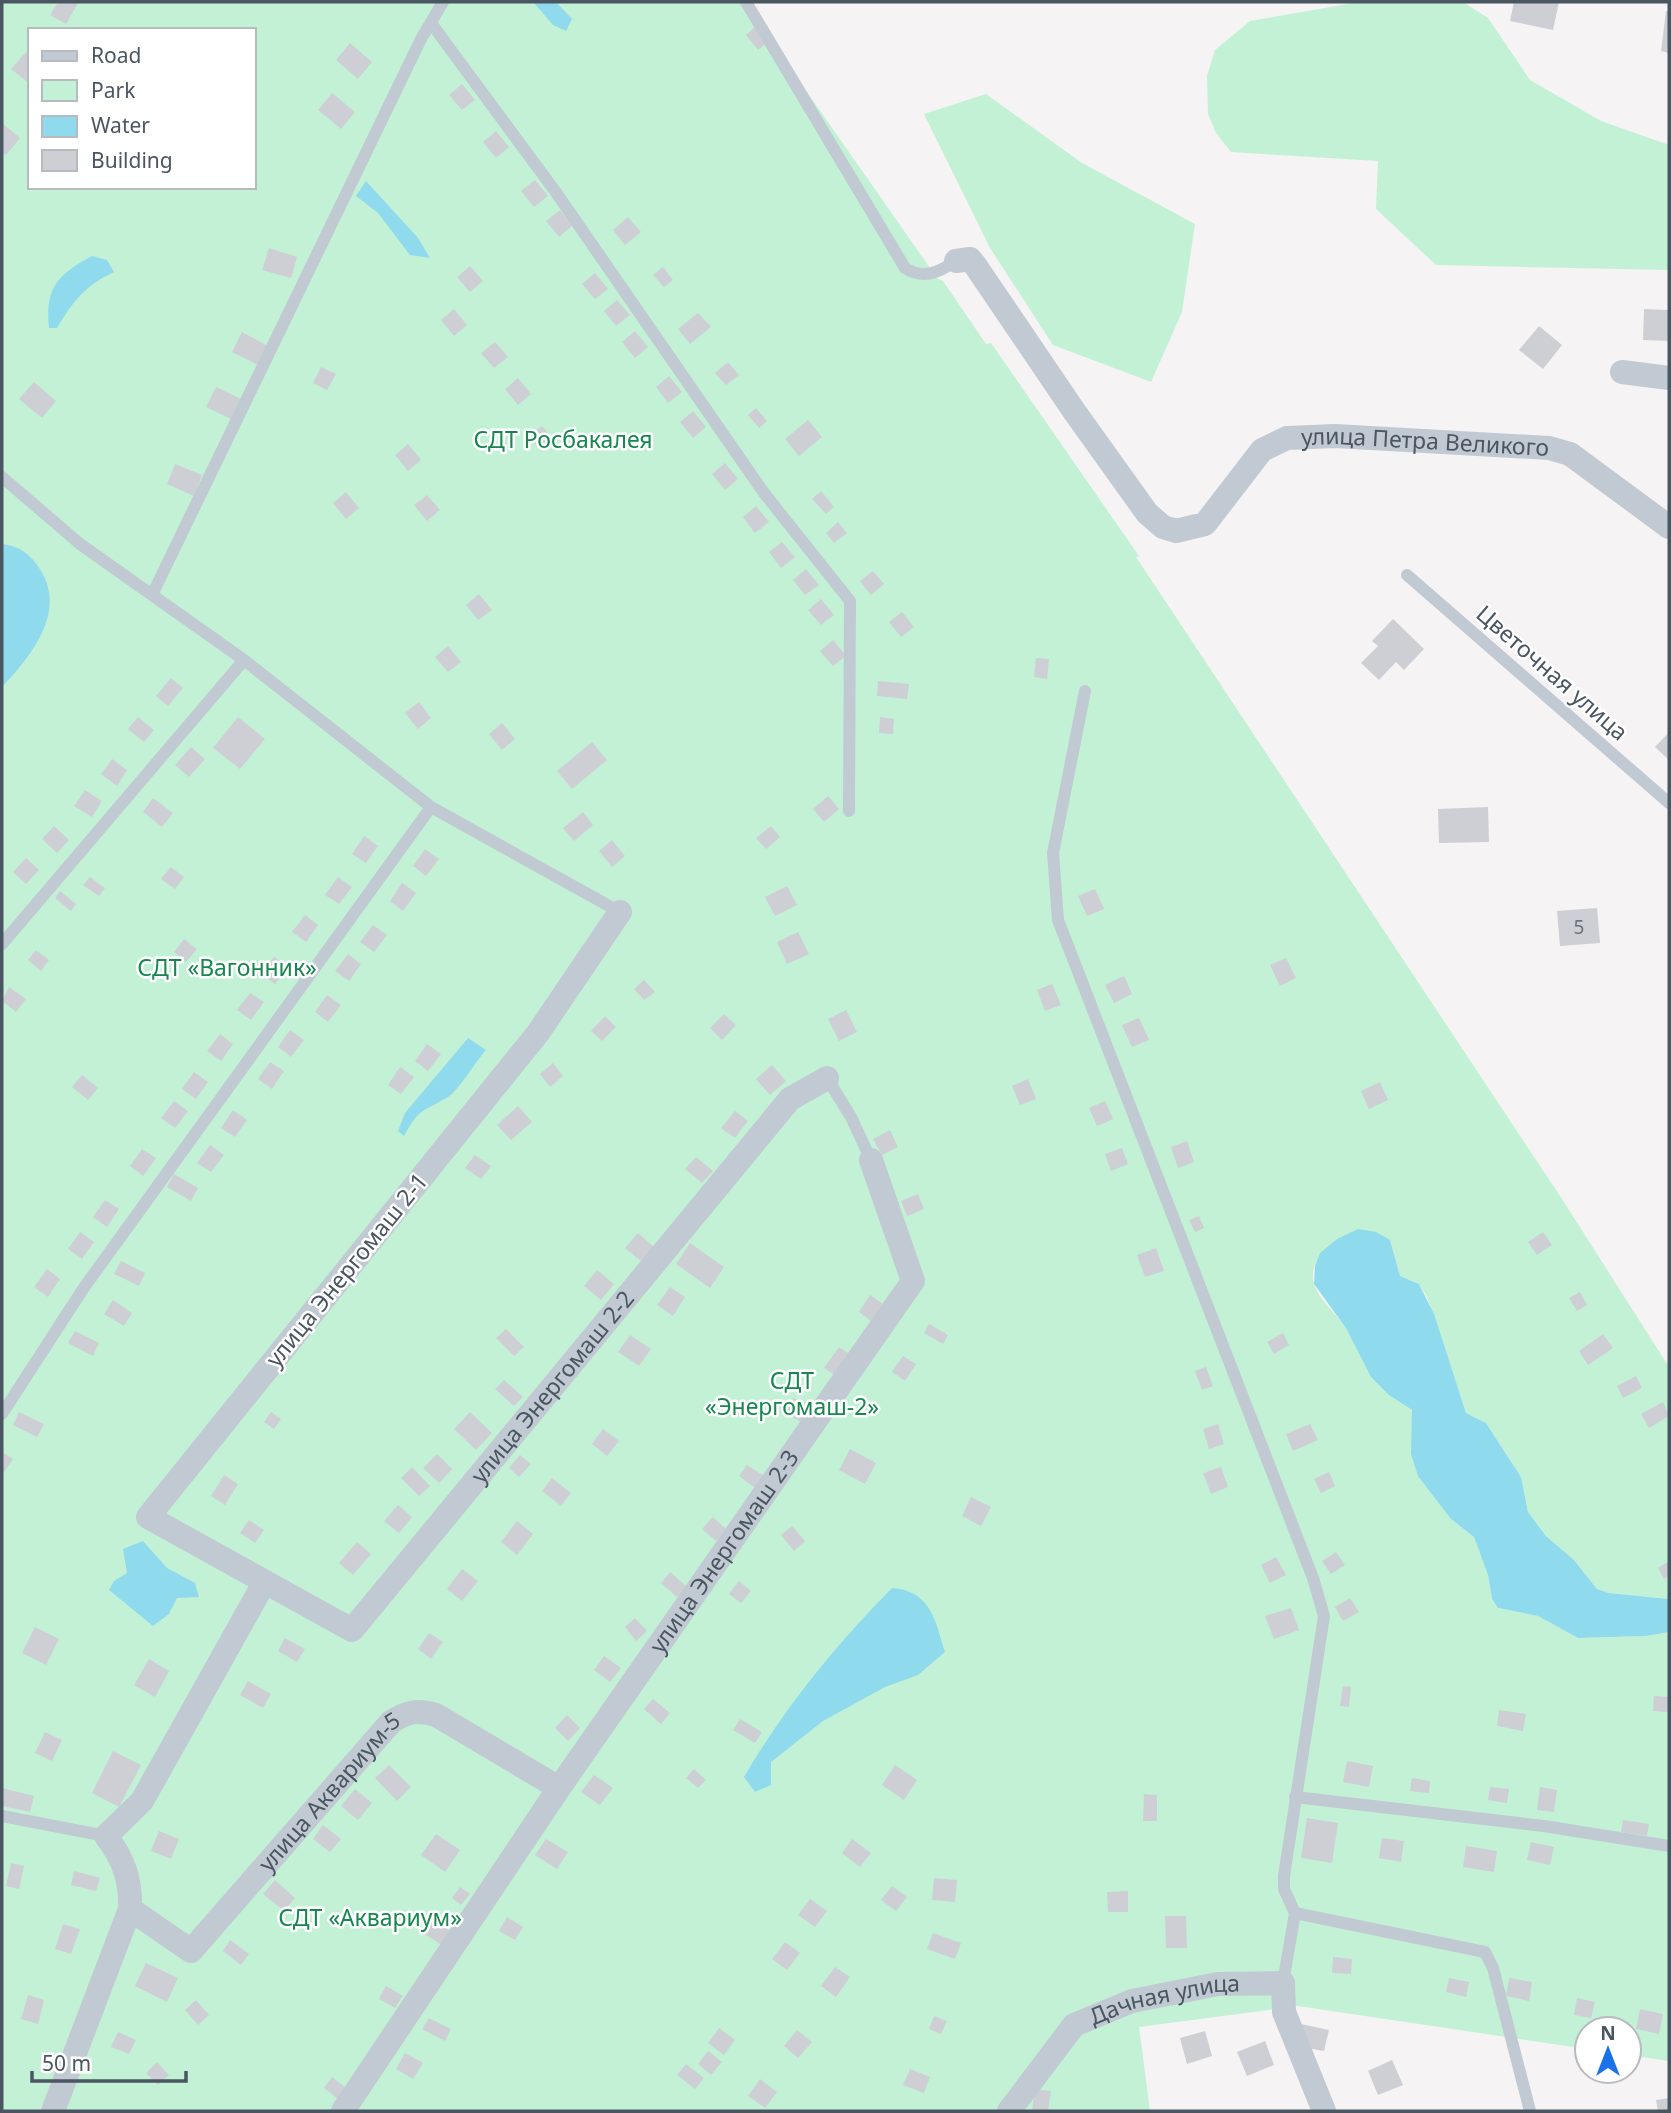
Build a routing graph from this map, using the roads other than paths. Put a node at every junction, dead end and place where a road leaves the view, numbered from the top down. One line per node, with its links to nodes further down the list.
1 (443, 2): 3 (lane)
2 (746, 2): 4 (lane)
3 (430, 23): 10 (lane); 15 (lane)
4 (956, 261): 8 (street, улица Петра Великого)
5 (1622, 372): 6 (street)
6 (1669, 378)
7 (2, 477): 10 (lane)
8 (1669, 527)
9 (1407, 575): 13 (lane, Цветочная улица)
10 (152, 595): 11 (lane)
11 (244, 660): 14 (lane); 17 (lane)
12 (1085, 691): 23 (lane)
13 (1669, 803)
14 (431, 807): 16 (lane); 20 (lane)
15 (849, 811)
16 (620, 912): 21 (street, улица Энергомаш 2-1)
17 (2, 944)
18 (827, 1078): 19 (lane); 21 (street, улица Энергомаш 2-2)
19 (871, 1160): 22 (street, улица Энергомаш 2-3)
20 (2, 1414)
21 (264, 1583): 25 (street)
22 (559, 1788): 27 (street, улица Аквариум-5); 31 (street)
23 (1295, 1797): 26 (lane); 28 (lane)
24 (2, 1816): 25 (lane)
25 (106, 1836): 27 (street)
26 (1669, 1846)
27 (130, 1909): 30 (street)
28 (1295, 1913): 29 (lane); 34 (lane)
29 (1283, 1983): 32 (street, Дачная улица); 33 (street)
30 (53, 2111)
31 (343, 2111)
32 (1009, 2111)
33 (1324, 2111)
34 (1530, 2111)

